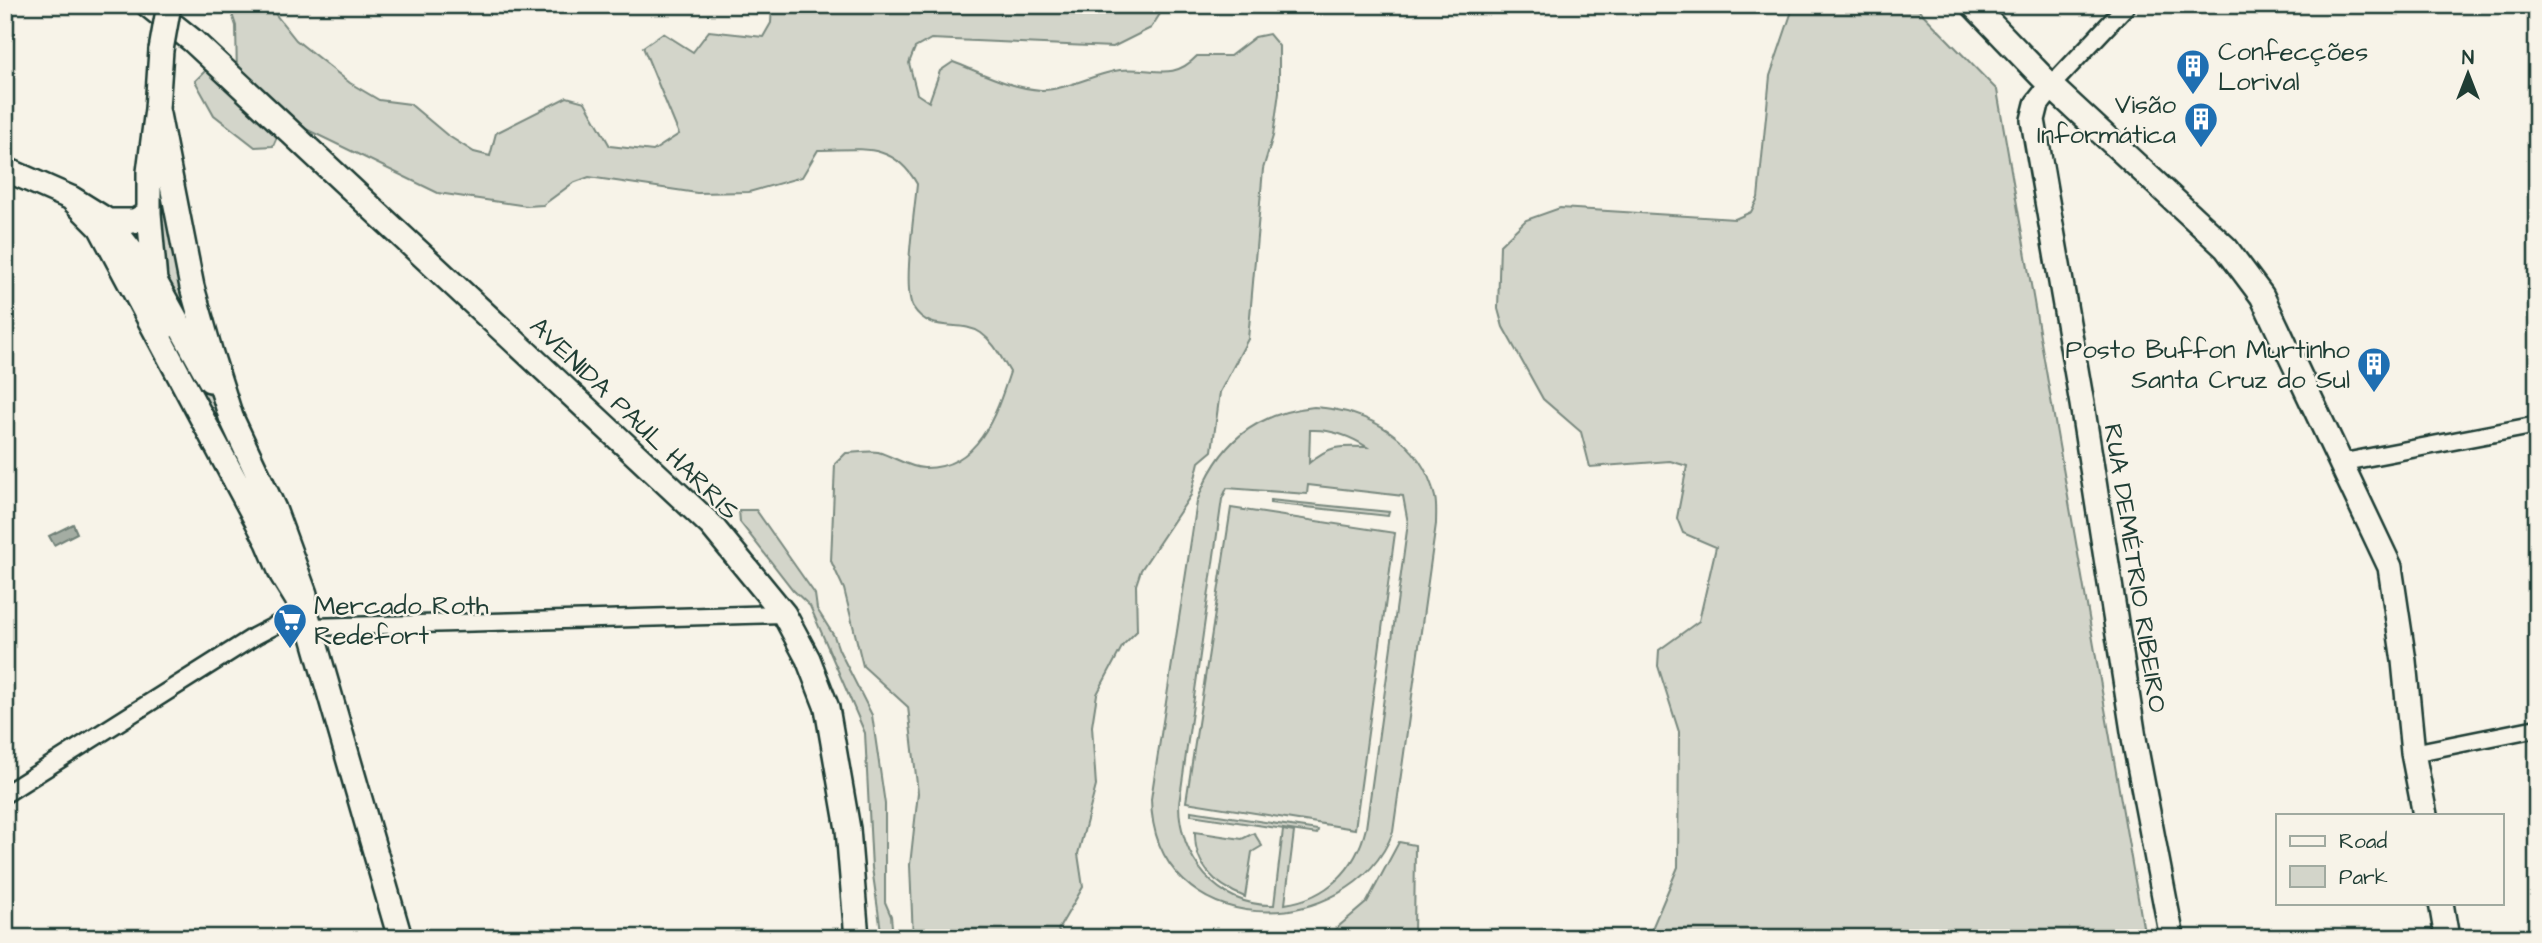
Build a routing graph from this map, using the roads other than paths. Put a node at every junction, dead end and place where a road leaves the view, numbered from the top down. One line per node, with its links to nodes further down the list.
1 (148, 5): 18 (main road, AVENIDA PAUL HARRIS)
2 (169, 5): 6 (main road, bridge)
3 (1973, 5): 5 (main road)
4 (2127, 5): 5 (street)
5 (2051, 86): 15 (main road); 26 (main road, RUA DEMÉTRIO RIBEIRO)
6 (157, 109): 9 (main road); 13 (main road)
7 (5, 169): 8 (main road)
8 (71, 198): 10 (main road); 12 (main road)
9 (149, 213): 10 (main road); 11 (main road)
10 (108, 221): 11 (main road)
11 (155, 282): 12 (main road); 13 (main road)
12 (166, 350): 16 (main road)
13 (231, 417): 16 (main road)
14 (2537, 425): 15 (street)
15 (2339, 463): 20 (main road)
16 (242, 468): 17 (main road)
17 (307, 614): 18 (street); 21 (street); 24 (main road)
18 (784, 614): 25 (main road, AVENIDA PAUL HARRIS)
19 (2537, 729): 20 (street)
20 (2413, 753): 22 (main road)
21 (5, 794)
22 (2425, 814)
23 (2441, 904): 27 (main road)
24 (400, 938)
25 (857, 938)
26 (2172, 938)
27 (2447, 938)

